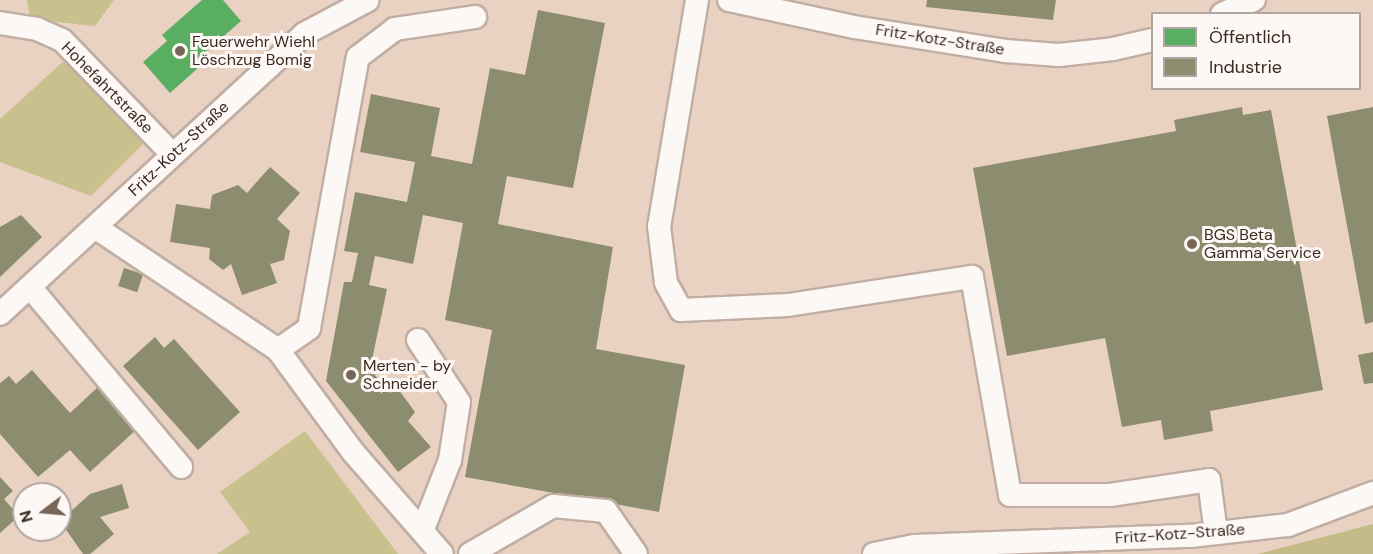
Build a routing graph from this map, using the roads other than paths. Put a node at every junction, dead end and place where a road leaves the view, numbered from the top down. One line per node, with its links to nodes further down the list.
1 (368, 0): 9 (street, Fritz-Kotz-Straße)
2 (697, 0): 18 (street)
3 (729, 0): 8 (street, Fritz-Kotz-Straße)
4 (1254, 0): 5 (street)
5 (1227, 12)
6 (475, 17): 14 (street)
7 (0, 23): 9 (street, Hohefahrtstraße)
8 (1151, 40)
9 (172, 154): 10 (street, Fritz-Kotz-Straße)
10 (95, 227): 11 (street, Fritz-Kotz-Straße); 14 (street)
11 (30, 286): 12 (street, Fritz-Kotz-Straße); 15 (street)
12 (0, 314)
13 (418, 340): 17 (street)
14 (278, 350): 17 (street)
15 (181, 467)
16 (1373, 493): 18 (street, Fritz-Kotz-Straße)
17 (423, 529): 19 (street)
18 (1216, 533): 22 (street, Fritz-Kotz-Straße)
19 (442, 554)
20 (470, 554): 21 (street)
21 (636, 554)
22 (874, 554)

